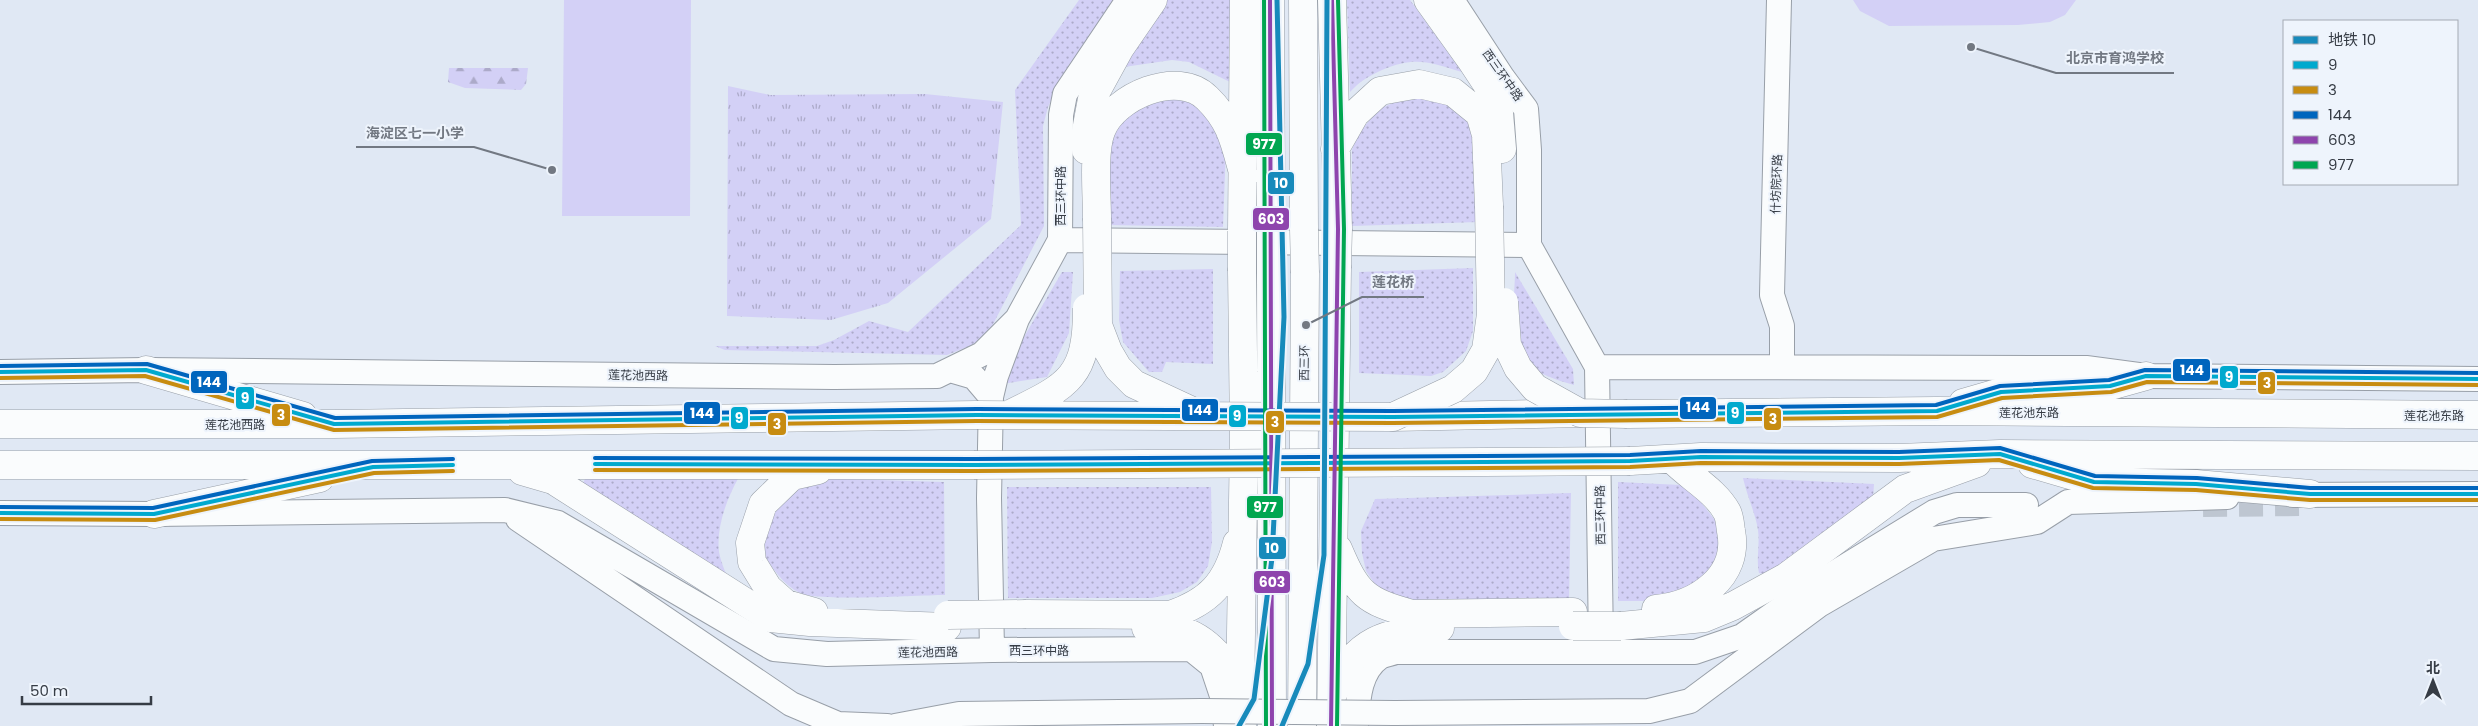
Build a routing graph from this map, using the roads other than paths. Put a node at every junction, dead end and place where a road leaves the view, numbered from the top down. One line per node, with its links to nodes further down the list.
1 (1128, 0): 14 (street, 西三环中路)
2 (1153, 0): 13 (highway)
3 (1244, 0): 11 (highway)
4 (1270, 0): 60 (highway, bridge)
5 (1303, 0): 61 (highway, 西三环, bridge)
6 (1332, 0): 10 (highway)
7 (1428, 0): 12 (highway)
8 (1452, 0): 15 (street, 西三环中路)
9 (1779, 0): 18 (street, 什坊院环路)
10 (1335, 149): 12 (highway); 46 (highway, bridge)
11 (1244, 176): 13 (highway); 45 (highway, bridge)
12 (1496, 205): 26 (highway, bridge); 29 (highway, bridge)
13 (1092, 220): 24 (highway, bridge); 27 (highway, bridge)
14 (1060, 240): 15 (street); 16 (street, 西三环中路)
15 (1529, 245): 17 (street, 西三环中路)
16 (1017, 319): 20 (street, 莲花池西路); 24 (street, 西三环中路)
17 (1597, 367): 18 (street); 53 (street, 西三环中路)
18 (1782, 367): 22 (street)
19 (146, 370): 20 (street, 莲花池西路); 21 (street, 莲花池西路); 31 (highway)
20 (950, 370): 24 (street)
21 (0, 372)
22 (2146, 376): 23 (street); 25 (highway)
23 (2478, 380)
24 (991, 409): 27 (highway, 莲花池西路, bridge); 31 (highway, 莲花池西路); 52 (street, 西三环中路)
25 (1937, 412): 26 (highway, 莲花池东路, bridge); 28 (highway, 莲花池东路)
26 (1580, 413): 29 (highway, 莲花池西路, bridge)
27 (1200, 415): 29 (highway, 莲花池西路, bridge)
28 (2478, 415)
29 (1393, 417)
30 (0, 424): 31 (highway, 莲花池西路)
31 (334, 424)
32 (2000, 454): 33 (highway); 34 (highway); 39 (highway); 49 (highway)
33 (2478, 456)
34 (1672, 459): 36 (highway, bridge); 49 (highway)
35 (499, 464): 36 (highway); 38 (highway); 51 (highway)
36 (844, 464): 51 (highway)
37 (0, 465): 38 (highway)
38 (373, 467): 44 (highway)
39 (2310, 494): 40 (street); 47 (street)
40 (2478, 494)
41 (2026, 505): 47 (street)
42 (505, 510): 44 (street, 莲花池西路); 52 (street, 莲花池西路); 56 (street)
43 (0, 513): 44 (street, 莲花池西路)
44 (154, 514)
45 (1243, 517): 50 (highway); 55 (highway)
46 (1335, 542): 48 (highway); 54 (highway)
47 (1816, 596): 53 (street); 57 (street, bridge)
48 (1573, 619): 49 (highway); 54 (highway)
49 (1620, 619)
50 (1025, 620): 51 (highway, bridge); 55 (highway)
51 (948, 621)
52 (992, 650): 58 (street, 西三环中路)
53 (1601, 654): 63 (street)
54 (1332, 696): 62 (highway)
55 (1240, 699): 59 (highway)
56 (887, 726)
57 (895, 726)
58 (1226, 726)
59 (1242, 726)
60 (1272, 726)
61 (1302, 726)
62 (1330, 726)
63 (1356, 726)

